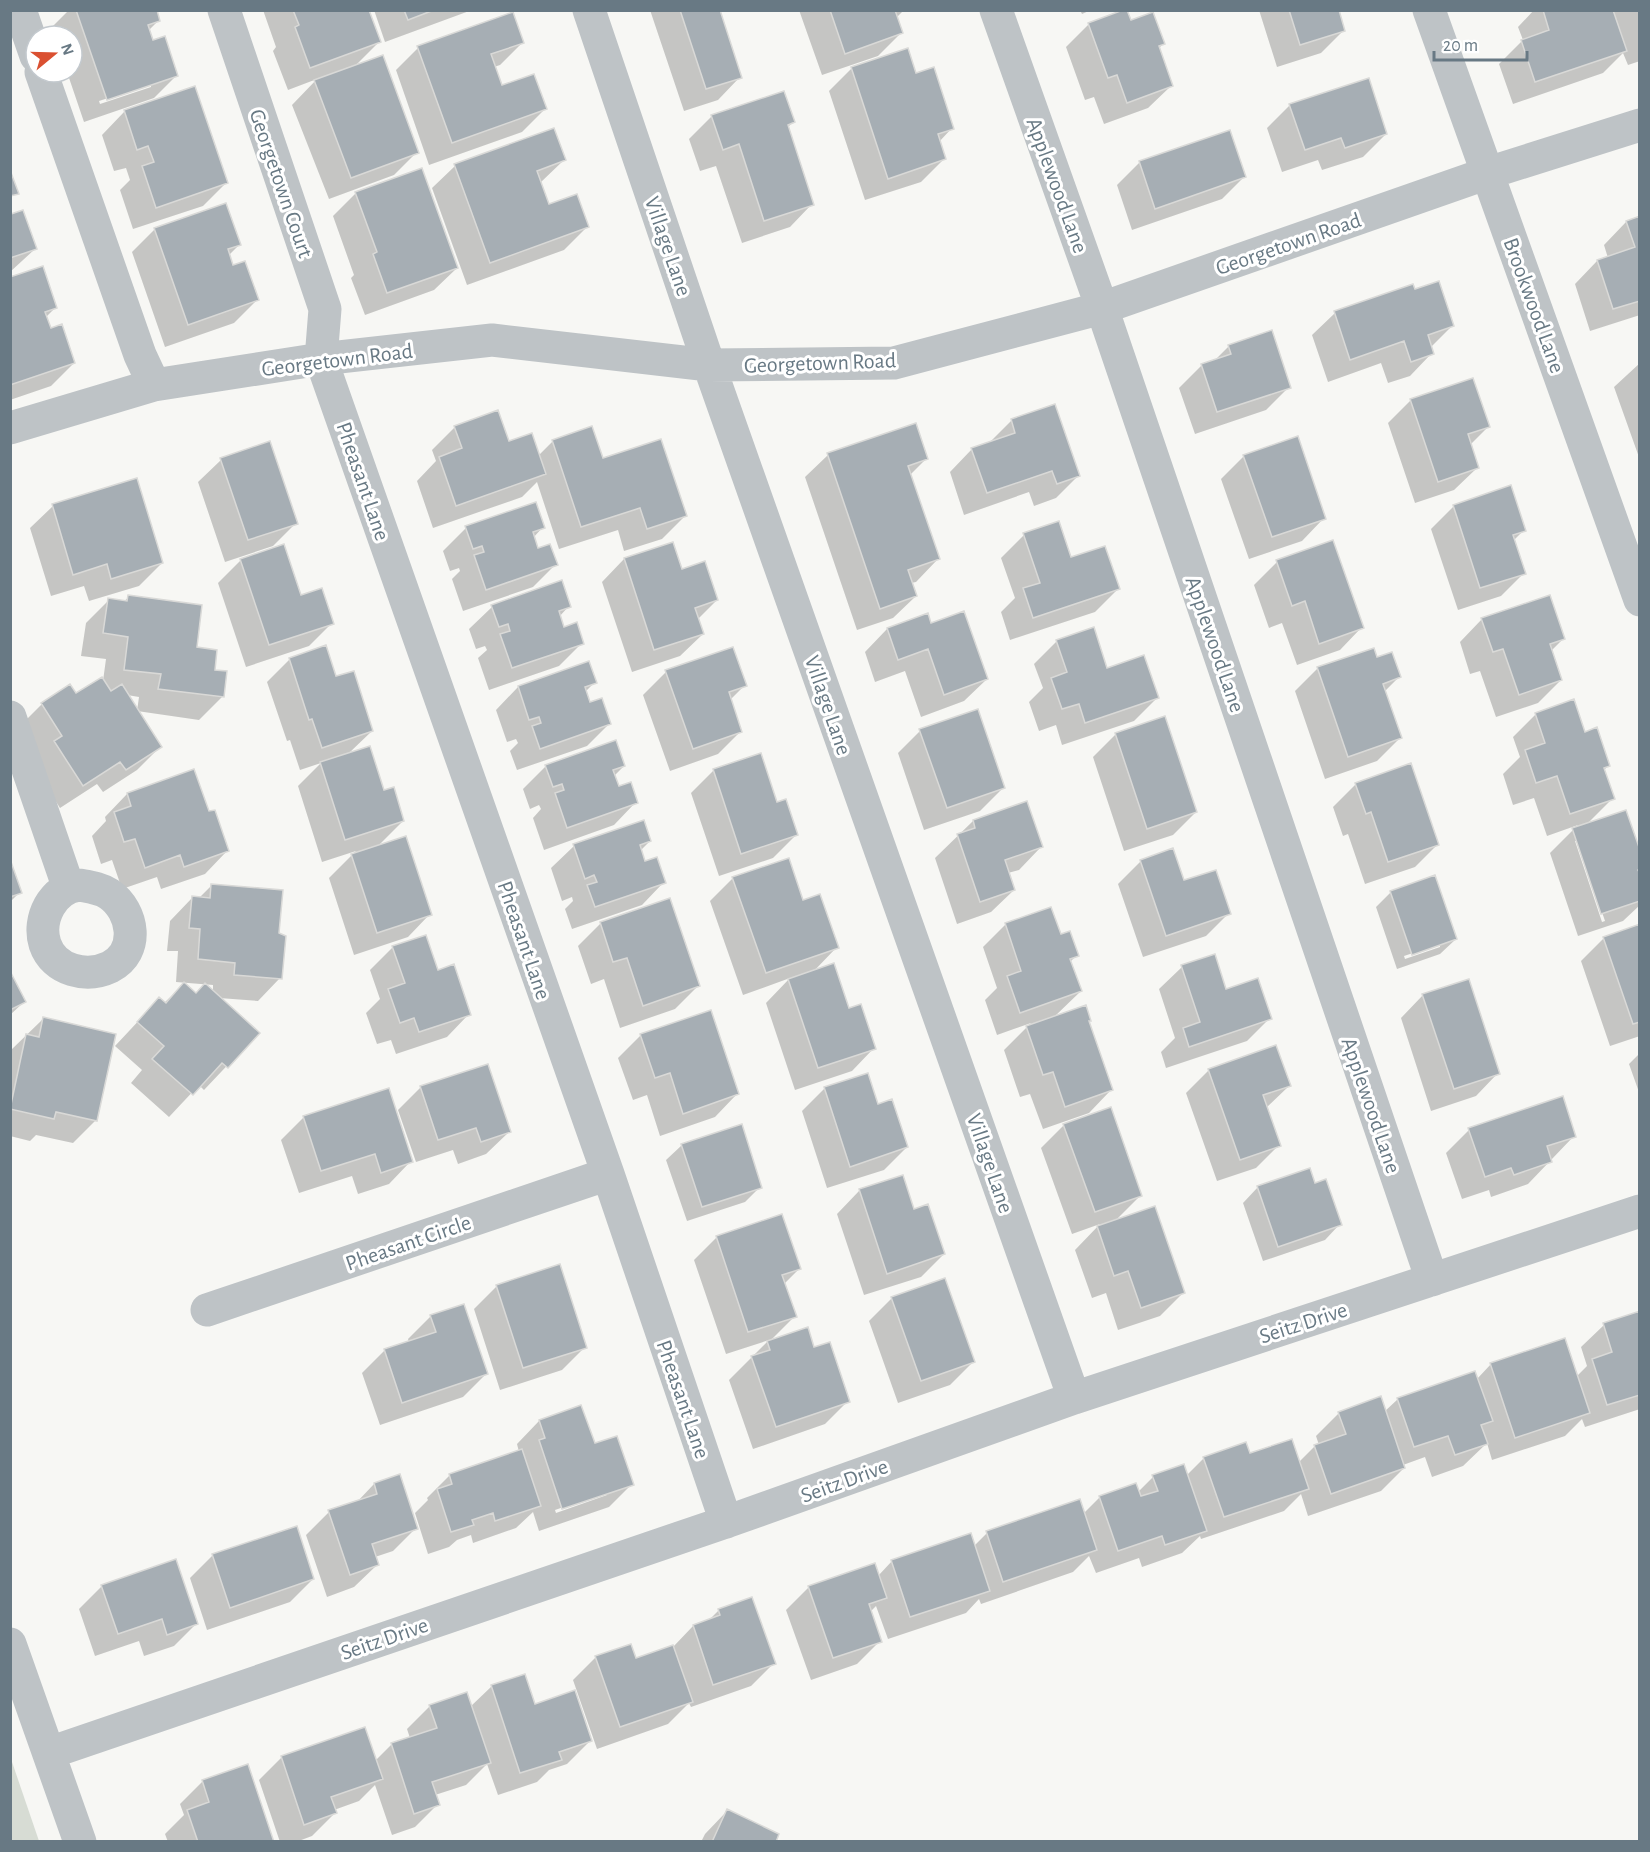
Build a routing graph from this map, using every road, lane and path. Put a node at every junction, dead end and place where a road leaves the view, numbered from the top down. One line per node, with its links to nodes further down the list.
1 (224, 10): 9 (street, Georgetown Court)
2 (589, 10): 10 (street, Village Lane)
3 (996, 10): 8 (street, Applewood Lane)
4 (1429, 10): 7 (street, Brookwood Lane)
5 (45, 84): 11 (street)
6 (1640, 125): 7 (street, Georgetown Road)
7 (1488, 173): 8 (street, Georgetown Road); 13 (street, Brookwood Lane)
8 (1102, 308): 10 (street, Georgetown Road); 18 (street, Applewood Lane)
9 (321, 358): 10 (street, Georgetown Road); 11 (street, Georgetown Road); 16 (street, Pheasant Lane)
10 (709, 365): 20 (street, Village Lane)
11 (154, 385): 12 (street, Georgetown Road)
12 (10, 428)
13 (1639, 597)
14 (10, 717): 15 (street)
15 (68, 886)
16 (608, 1174): 19 (street, Pheasant Circle); 21 (street, Pheasant Lane)
17 (1640, 1211): 18 (street, Seitz Drive)
18 (1432, 1280): 20 (street, Seitz Drive)
19 (207, 1310)
20 (1074, 1398): 21 (street, Seitz Drive)
21 (726, 1522): 23 (street, Seitz Drive)
22 (10, 1644): 23 (street)
23 (49, 1752): 24 (street)
24 (80, 1842)

